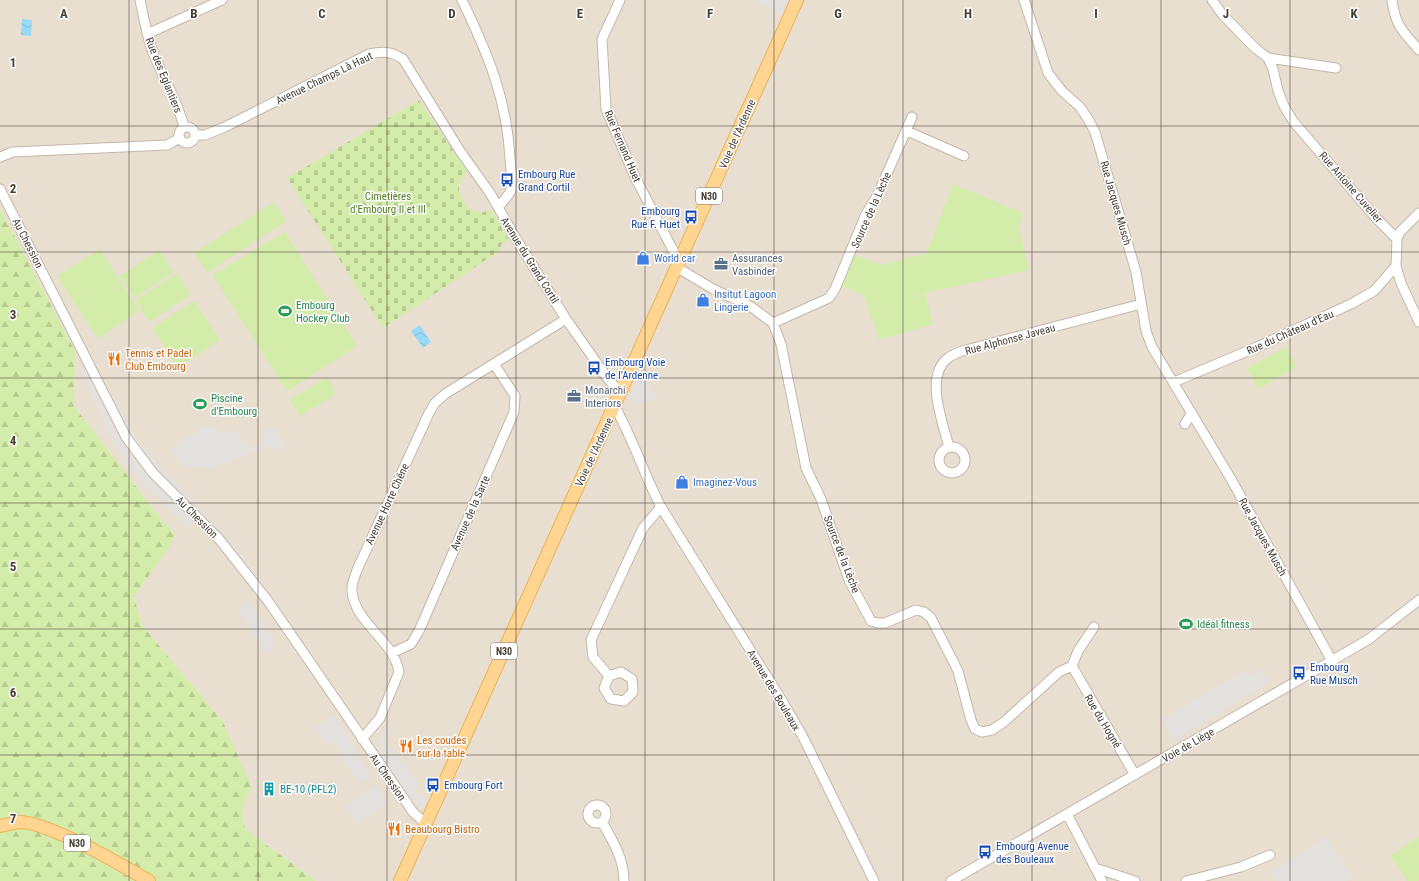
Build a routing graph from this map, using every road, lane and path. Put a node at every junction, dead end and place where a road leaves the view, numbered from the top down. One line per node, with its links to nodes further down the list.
1 (140, 0): 9 (street, Rue des Eglantiers)
2 (222, 0): 9 (street)
3 (462, 0): 21 (street, Avenue du Grand Cortil)
4 (620, 0): 24 (street, Rue Fernand Huet)
5 (797, 0): 24 (main road, Voie de l'Ardenne / N30)
6 (1024, 0): 26 (street, Rue Jacques Musch)
7 (1212, 0): 11 (street)
8 (1392, 0): 10 (street)
9 (147, 34): 14 (street, Rue des Eglantiers)
10 (1419, 50)
11 (1268, 58): 12 (street); 23 (street, Rue Antoine Cuvelier)
12 (1336, 68)
13 (912, 116): 15 (street, Source de la Lèche)
14 (184, 127): 16 (street); 17 (street)
15 (907, 131): 18 (street); 29 (street, Source de la Lèche)
16 (195, 135): 17 (street, Avenue Champs Là Haut); 21 (street, Avenue Champs Là Haut)
17 (180, 138): 19 (street, Avenue Champs Là Haut)
18 (964, 156)
19 (0, 157)
20 (0, 189): 44 (street, Au Chession)
21 (498, 207): 27 (street, Avenue du Grand Cortil)
22 (1419, 213): 23 (street)
23 (1397, 239): 25 (street)
24 (679, 265): 29 (street); 32 (main road, Voie de l'Ardenne / N30)
25 (1396, 266): 28 (street); 31 (street, Rue du Château d'Eau)
26 (1141, 304): 31 (street, Rue Jacques Musch); 36 (street, Rue Alphonse Javeau)
27 (566, 318): 30 (street, Avenue Horte Chêne); 32 (street, Avenue du Grand Cortil)
28 (1419, 322)
29 (774, 323): 42 (street, Source de la Lèche)
30 (494, 364): 40 (street, Avenue de la Sarte); 40 (street, Avenue Horte Chêne)
31 (1174, 382): 34 (street, Rue Jacques Musch)
32 (621, 393): 33 (main road, Voie de l'Ardenne / N30)
33 (615, 407): 37 (street, Avenue des Bouleaux); 48 (main road, Voie de l'Ardenne / N30)
34 (1191, 414): 35 (street); 41 (street, Rue Jacques Musch)
35 (1185, 424)
36 (949, 447)
37 (661, 507): 43 (street); 55 (street, Avenue des Bouleaux)
38 (1419, 600): 41 (street, Voie de Liège)
39 (1094, 627): 42 (street)
40 (392, 653): 44 (street, Avenue Horte Chêne)
41 (1332, 661): 45 (street, Voie de Liège)
42 (1072, 666): 45 (street, Rue du Hogné)
43 (609, 676)
44 (362, 739): 48 (street, Au Chession)
45 (1135, 775): 46 (street, Voie de Liège)
46 (1067, 814): 51 (street); 56 (street, Voie de Liège)
47 (602, 822): 54 (street)
48 (426, 824): 53 (main road, Voie de l'Ardenne / N30)
49 (0, 826): 52 (main road, N30)
50 (1270, 855): 59 (street)
51 (1095, 868): 57 (street); 58 (street)
52 (149, 881)
53 (400, 881)
54 (624, 881)
55 (874, 881)
56 (951, 881)
57 (1102, 881)
58 (1135, 881)
59 (1186, 881)

